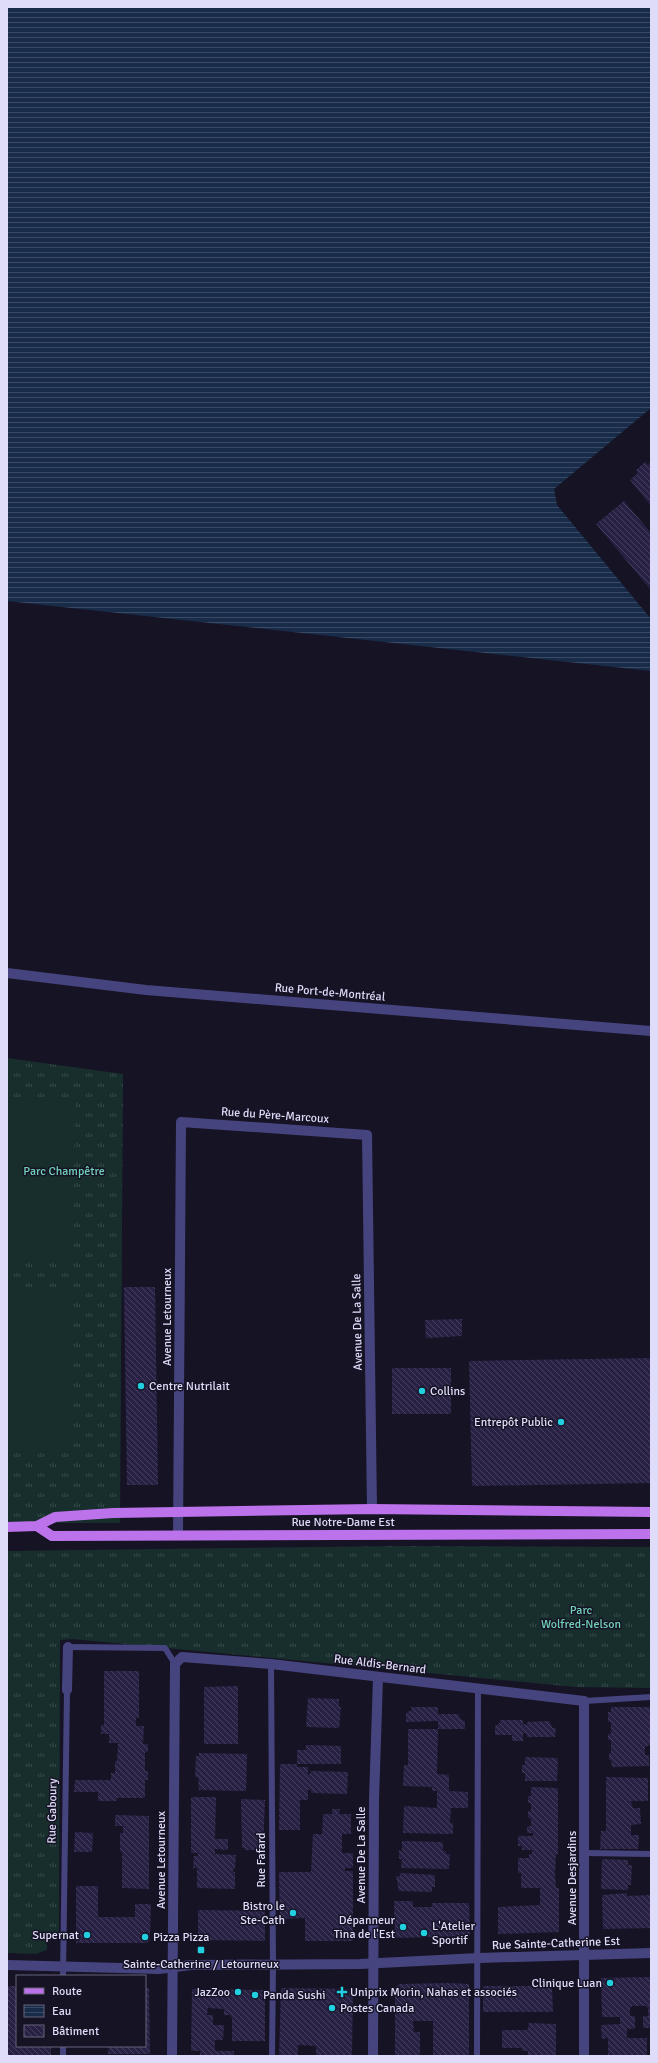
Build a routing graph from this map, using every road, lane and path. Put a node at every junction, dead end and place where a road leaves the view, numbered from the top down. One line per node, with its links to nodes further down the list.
1 (7, 973): 2 (street, Rue Port-de-Montréal)
2 (651, 1031)
3 (182, 1122): 4 (street, Rue du Père-Marcoux); 7 (street, Avenue Letourneux)
4 (368, 1135): 5 (street, Avenue De La Salle)
5 (372, 1509): 6 (main road, Rue Notre-Dame Est); 7 (main road, Rue Notre-Dame Est)
6 (651, 1512)
7 (178, 1513): 8 (main road, Rue Notre-Dame Est); 11 (street, Avenue Letourneux)
8 (37, 1526): 9 (main road, Rue Notre-Dame Est); 11 (main road, Rue Notre-Dame Est)
9 (7, 1527)
10 (651, 1534): 11 (main road, Rue Notre-Dame Est)
11 (178, 1536)
12 (68, 1647): 13 (lane); 17 (street, Rue Gaboury)
13 (175, 1664): 14 (street, Rue Aldis-Bernard); 28 (street, Avenue Letourneux)
14 (271, 1664): 15 (street, Rue Aldis-Bernard); 27 (lane, Rue Fafard)
15 (378, 1678): 16 (street, Rue Aldis-Bernard); 25 (street, Avenue De La Salle)
16 (478, 1688): 19 (street, Rue Aldis-Bernard); 24 (lane)
17 (67, 1690): 29 (lane, Rue Gaboury)
18 (651, 1697): 19 (lane)
19 (584, 1701): 20 (street, Avenue Desjardins)
20 (585, 1853): 21 (lane); 23 (street, Avenue Desjardins)
21 (651, 1854)
22 (651, 1953): 23 (street, Rue Sainte-Catherine Est)
23 (585, 1955): 24 (street, Rue Sainte-Catherine Est); 34 (street, Avenue Desjardins)
24 (479, 1958): 25 (street, Rue Sainte-Catherine Est); 33 (lane)
25 (374, 1963): 27 (street, Rue Sainte-Catherine Est); 32 (street, Avenue De La Salle)
26 (7, 1964): 29 (street, Rue Sainte-Catherine Est)
27 (273, 1965): 28 (street, Rue Sainte-Catherine Est); 31 (lane, Rue Fafard)
28 (173, 1967): 29 (street, Rue Sainte-Catherine Est); 30 (street, Avenue Letourneux)
29 (63, 1971)
30 (172, 2056)
31 (272, 2056)
32 (373, 2056)
33 (477, 2056)
34 (584, 2056)

